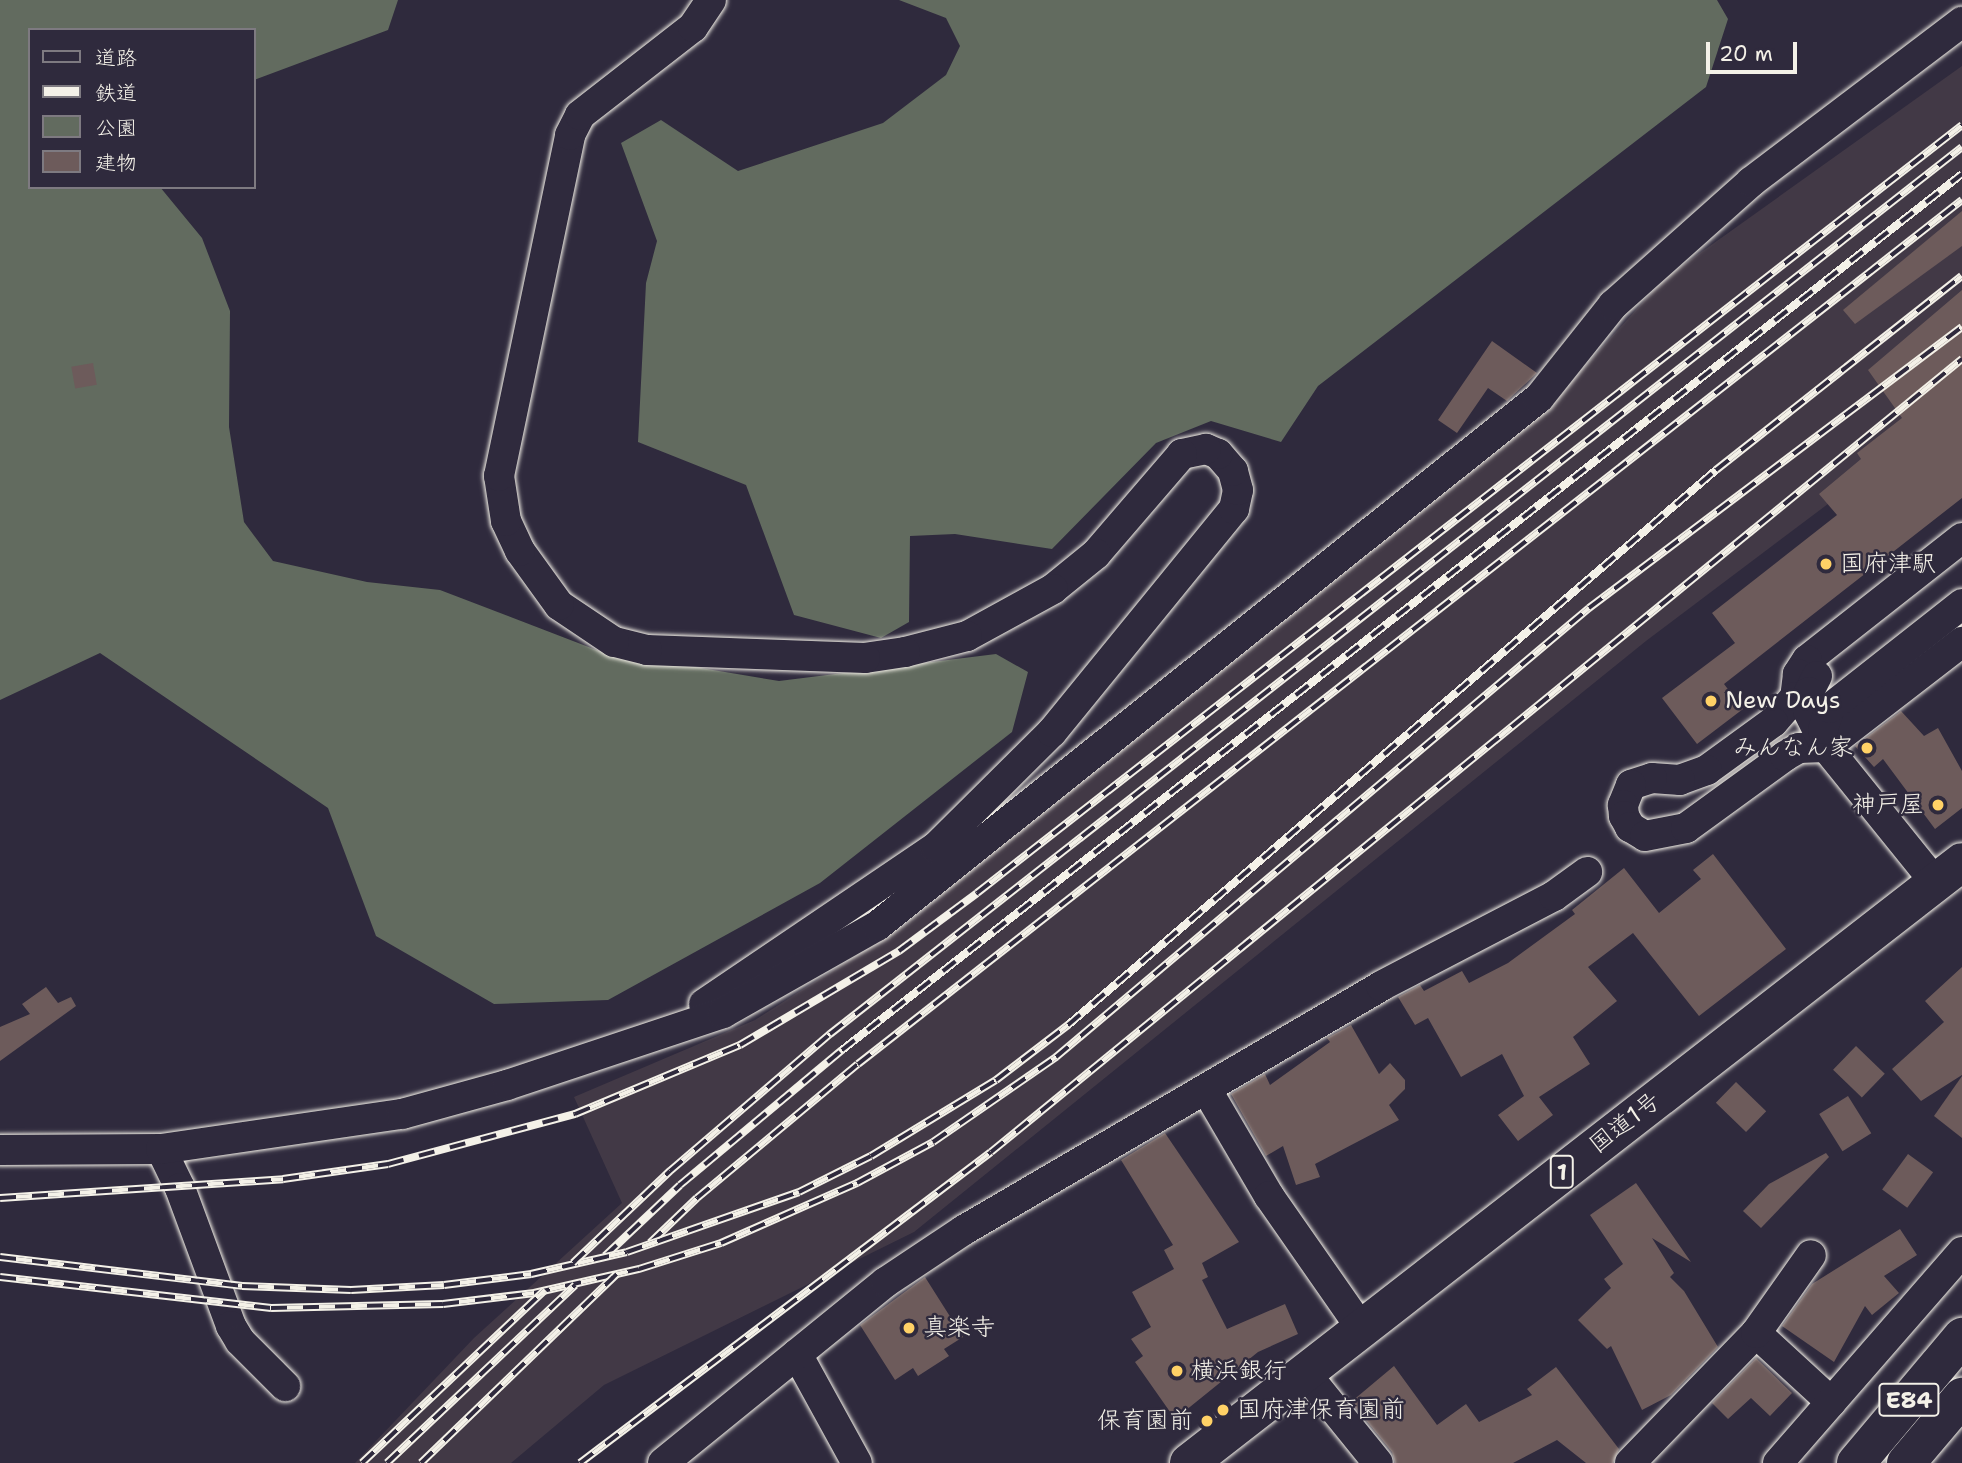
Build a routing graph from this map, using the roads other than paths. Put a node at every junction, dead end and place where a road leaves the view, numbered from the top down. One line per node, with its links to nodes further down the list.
1 (711, 0): 10 (street)
2 (1962, 22): 10 (street)
3 (1962, 538): 7 (street)
4 (1962, 559): 7 (street)
5 (1962, 604): 7 (street)
6 (1962, 642): 7 (street)
7 (1826, 747): 9 (street)
8 (1587, 872): 11 (street)
9 (1949, 872): 16 (highway, 国道1号 / 1)
10 (662, 1035): 12 (street)
11 (1208, 1092): 16 (street); 19 (street)
12 (161, 1149): 13 (street); 21 (street)
13 (0, 1150)
14 (1962, 1252): 23 (street)
15 (1811, 1255): 17 (street)
16 (1361, 1328): 20 (highway, 国道1号 / 1)
17 (1756, 1333): 23 (street); 28 (street)
18 (1962, 1337): 30 (highway, E84)
19 (797, 1354): 24 (street); 25 (street)
20 (1306, 1374): 26 (highway, 国道1号 / 1); 27 (street)
21 (285, 1386)
22 (1962, 1397): 31 (highway, E84)
23 (1831, 1402): 29 (street)
24 (663, 1463)
25 (857, 1463)
26 (1189, 1463)
27 (1378, 1463)
28 (1630, 1463)
29 (1779, 1463)
30 (1856, 1463)
31 (1906, 1463)

